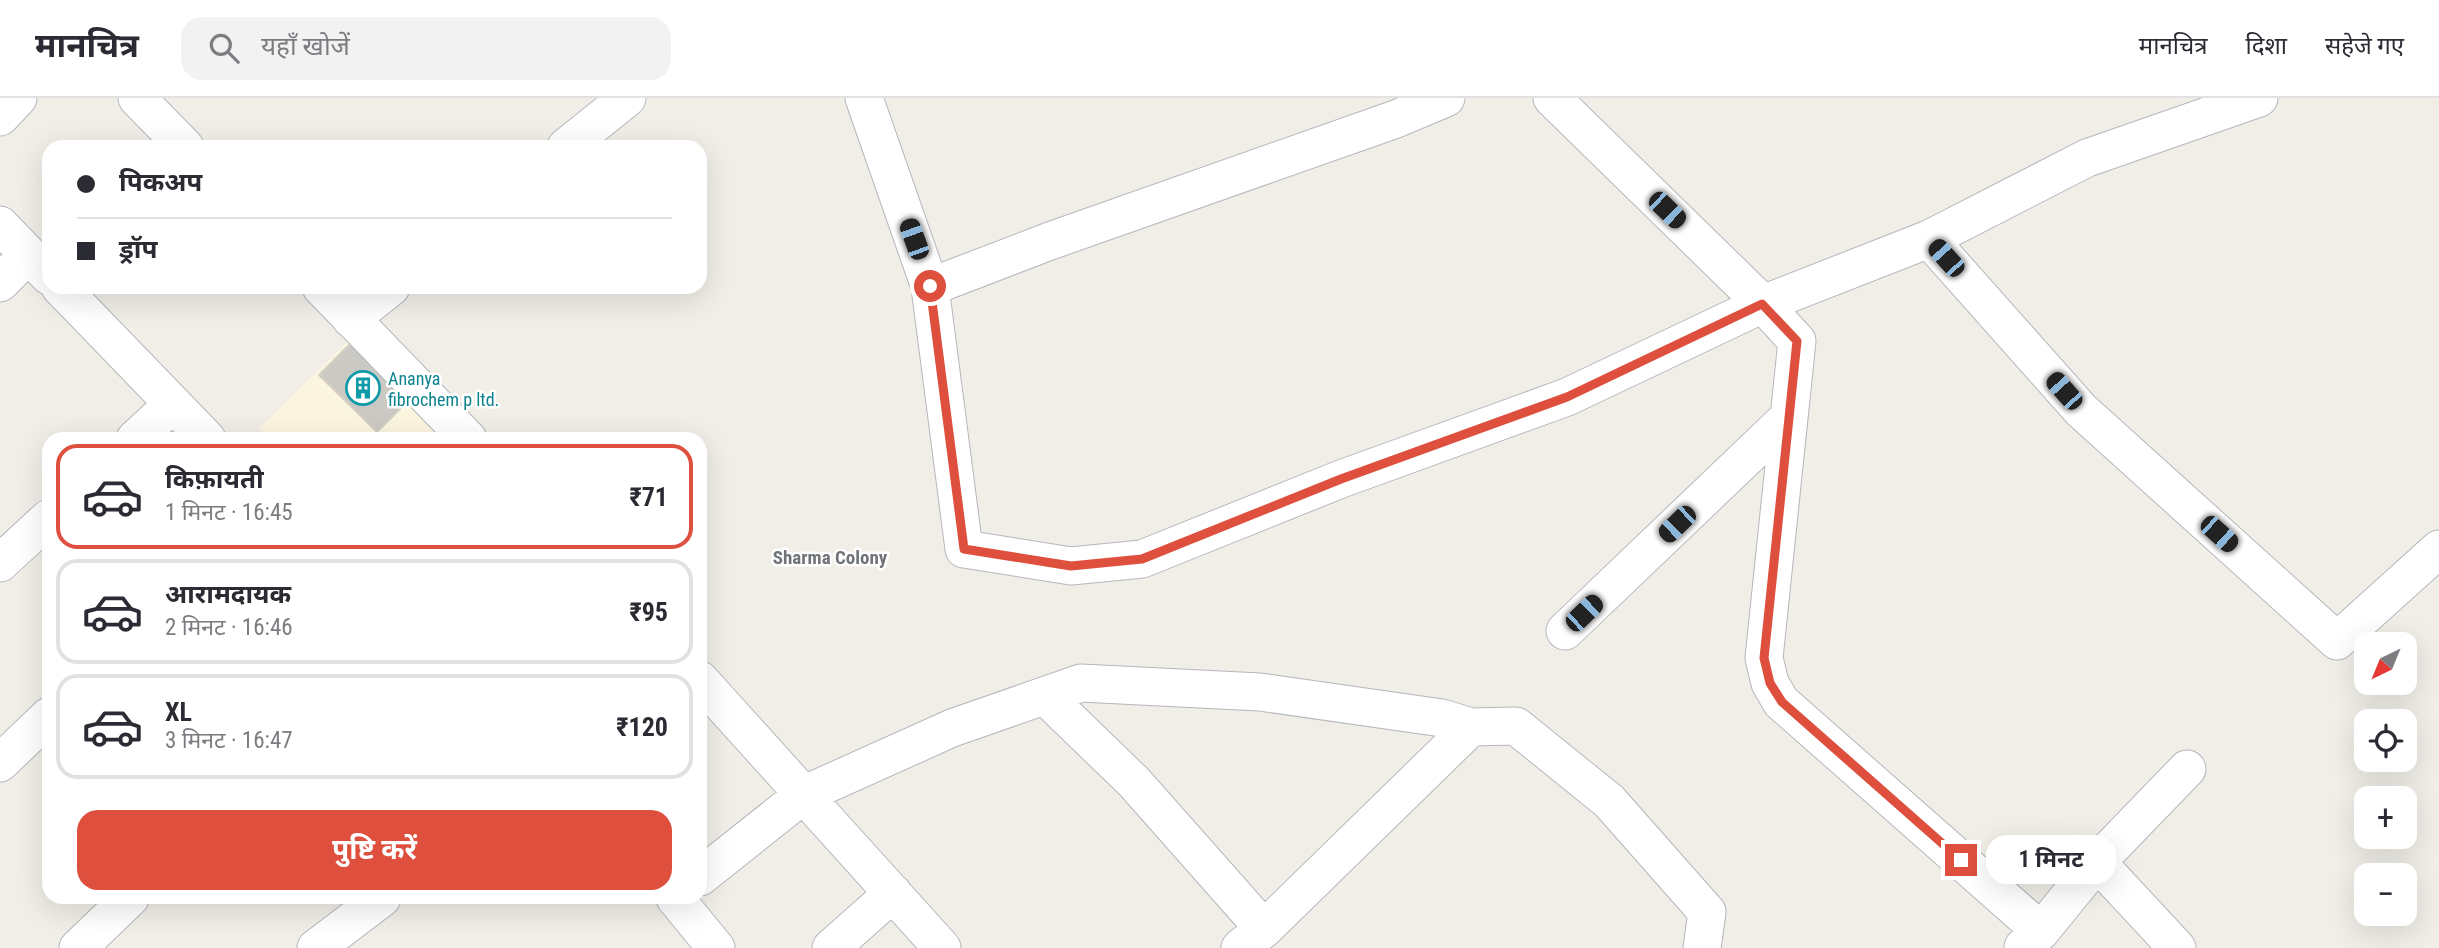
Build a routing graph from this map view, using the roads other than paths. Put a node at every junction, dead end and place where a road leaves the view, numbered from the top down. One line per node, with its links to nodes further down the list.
1 (18, 98): 8 (street)
2 (137, 98): 9 (street)
3 (627, 98): 10 (street)
4 (864, 98): 15 (street)
5 (1447, 98): 15 (street)
6 (1552, 98): 19 (street)
7 (2259, 98): 12 (street)
8 (0, 117)
9 (178, 140)
10 (575, 140)
11 (0, 225): 13 (street)
12 (1929, 239): 19 (street); 27 (street)
13 (39, 265): 14 (street)
14 (0, 283)
15 (930, 286): 19 (street)
16 (67, 294): 21 (street)
17 (328, 294): 20 (street)
18 (382, 294): 20 (street)
19 (1762, 304): 22 (street)
20 (351, 319): 25 (street)
21 (173, 404): 23 (street); 24 (street)
22 (1789, 416): 29 (street); 44 (street)
23 (143, 432)
24 (200, 432)
25 (461, 432)
26 (42, 524): 28 (street)
27 (2439, 549)
28 (0, 562)
29 (1565, 631)
30 (707, 688): 36 (street)
31 (1045, 696): 33 (street); 36 (street); 43 (street)
32 (42, 723): 34 (street)
33 (1471, 727): 43 (street); 50 (street)
34 (0, 762)
35 (2187, 769): 37 (street)
36 (803, 795): 38 (street); 39 (street)
37 (2096, 862): 44 (street); 51 (street)
38 (707, 871)
39 (893, 893): 48 (street); 49 (street)
40 (124, 904): 45 (street)
41 (374, 904): 46 (street)
42 (680, 904): 47 (street)
43 (1252, 938)
44 (2031, 939)
45 (78, 948)
46 (316, 948)
47 (716, 948)
48 (831, 948)
49 (942, 948)
50 (1702, 948)
51 (2177, 948)

